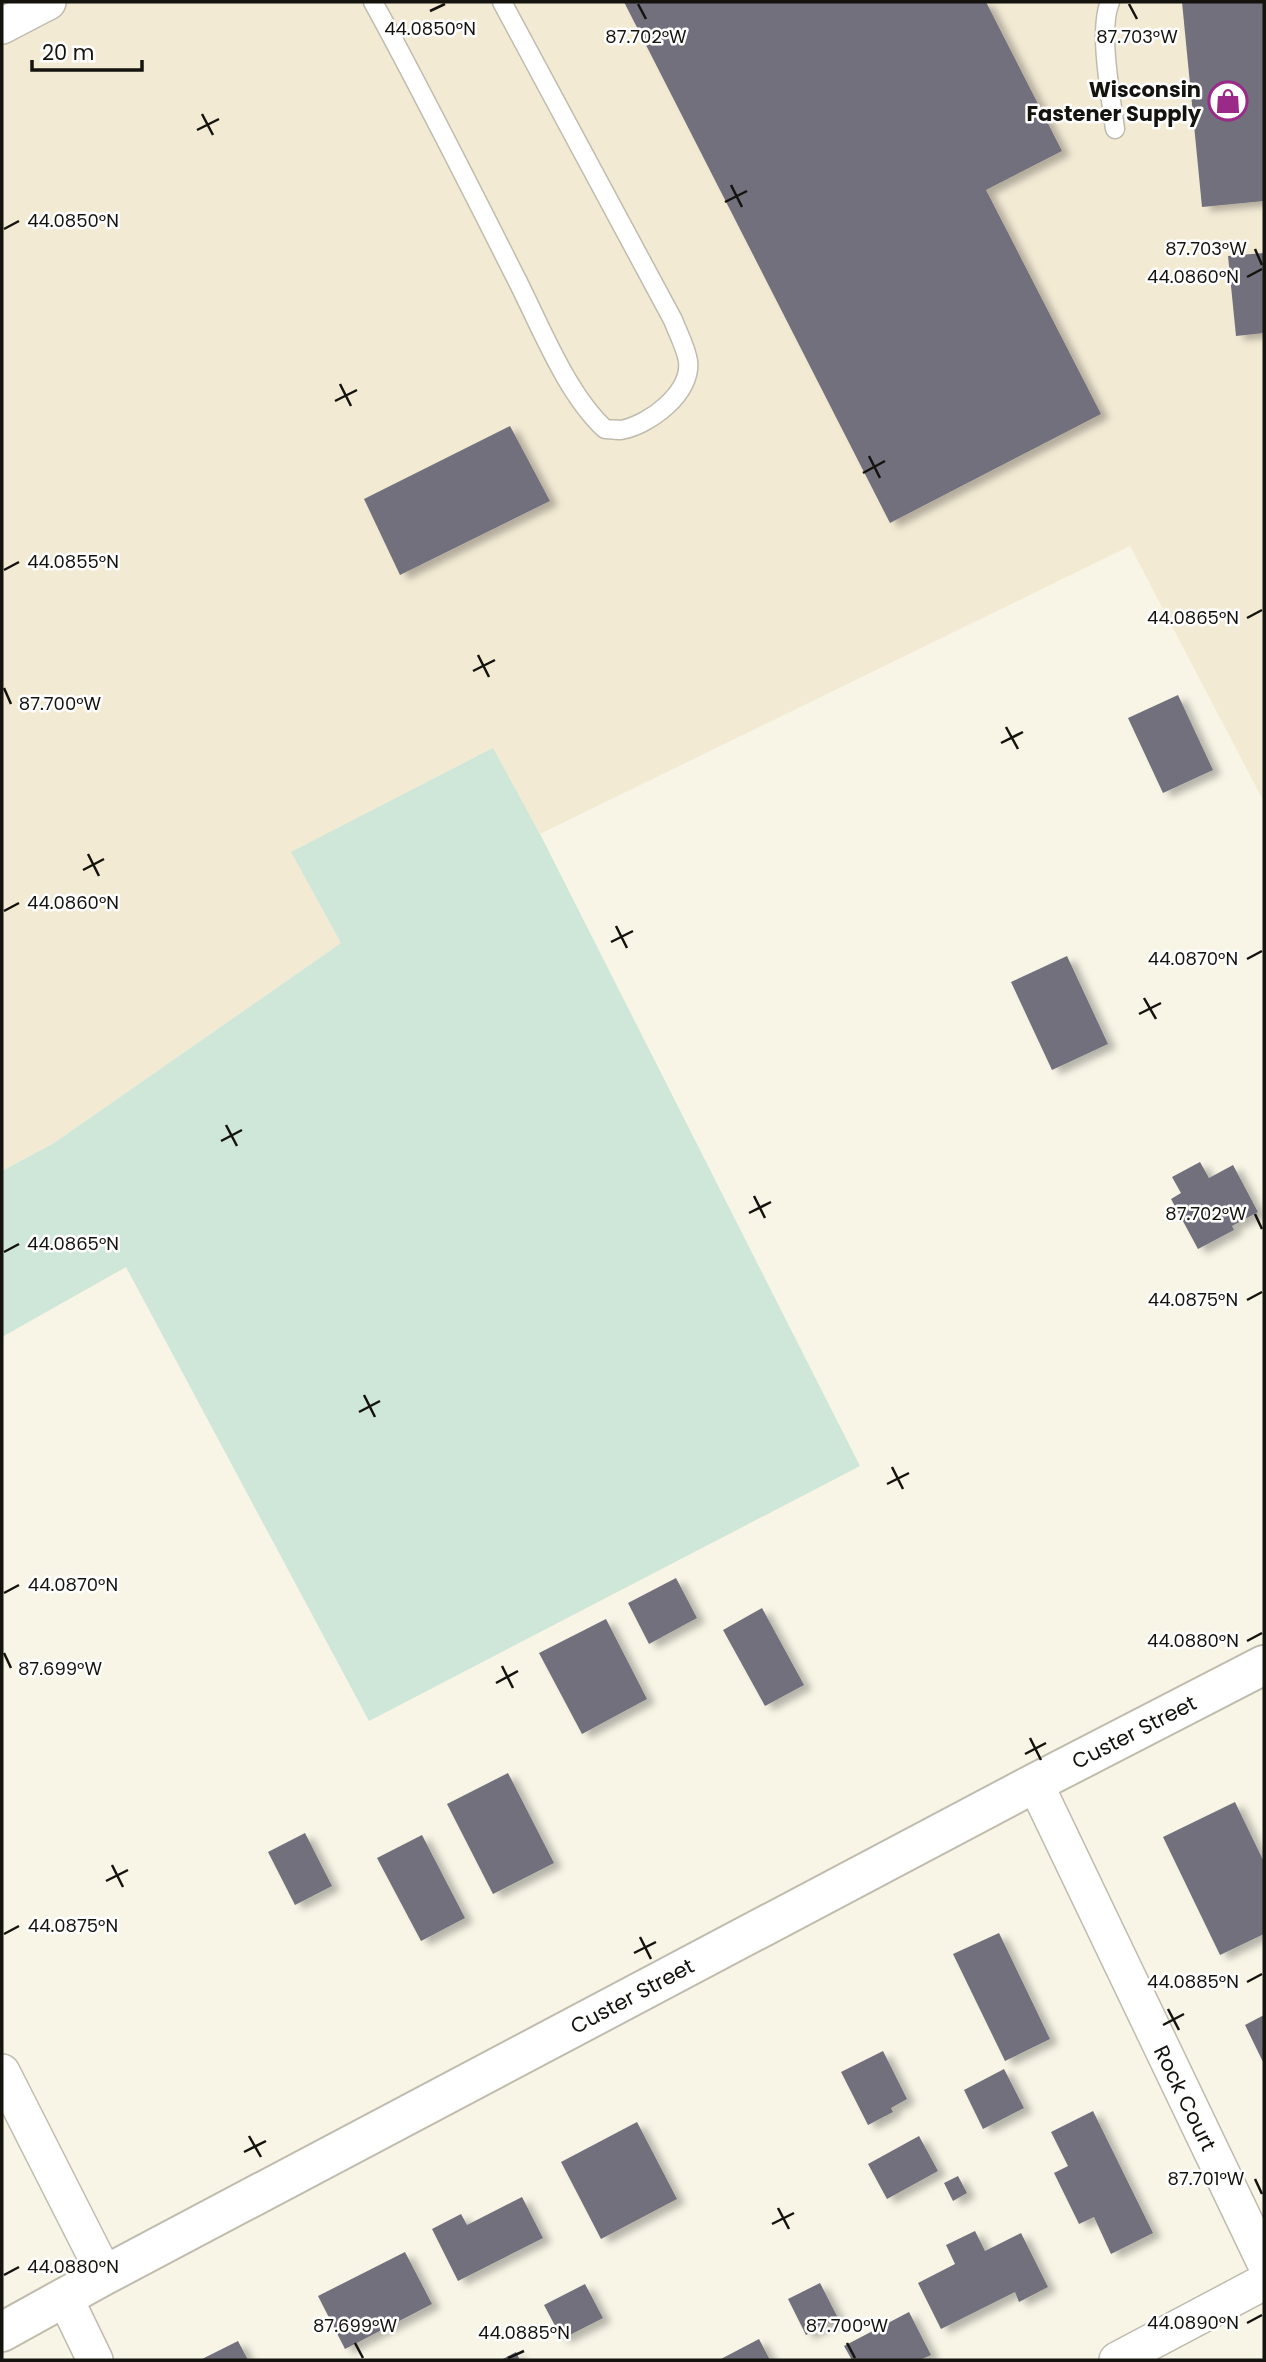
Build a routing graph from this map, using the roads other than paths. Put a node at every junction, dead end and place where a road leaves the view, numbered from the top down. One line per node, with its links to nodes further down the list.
1 (48, 2): 5 (street)
2 (373, 2): 3 (lane)
3 (502, 2)
4 (1110, 2): 6 (lane)
5 (2, 26)
6 (1115, 129)
7 (1264, 1665): 8 (street, Custer Street)
8 (1035, 1783): 10 (street, Rock Court); 11 (street, Custer Street)
9 (2, 2072): 11 (street)
10 (1264, 2261)
11 (106, 2275): 13 (street, Custer Street)
12 (1264, 2282): 16 (street)
13 (65, 2298): 14 (street, Custer Street); 15 (street)
14 (2, 2332)
15 (95, 2360)
16 (1117, 2360)

